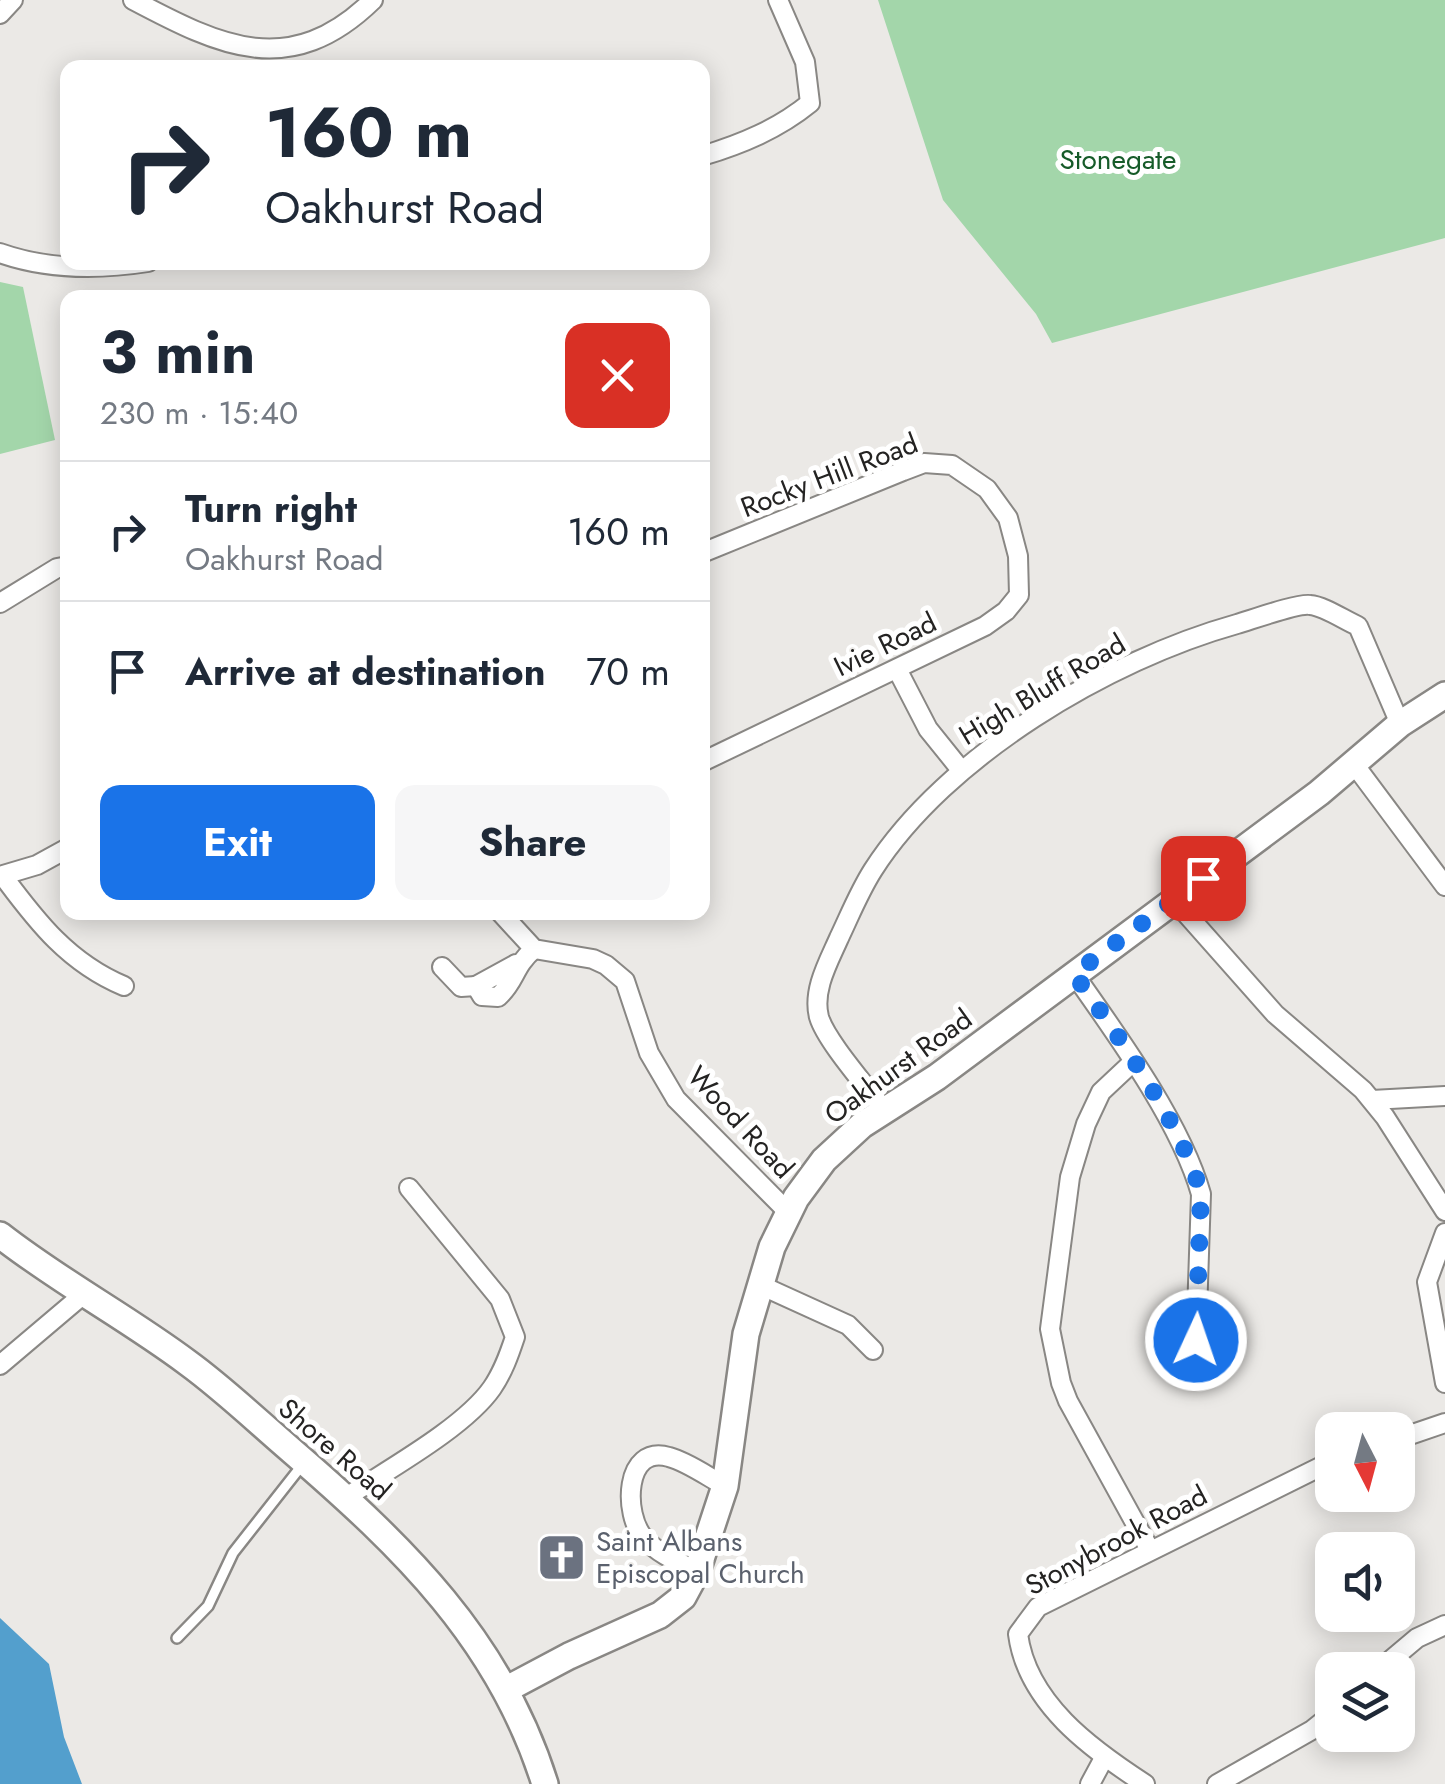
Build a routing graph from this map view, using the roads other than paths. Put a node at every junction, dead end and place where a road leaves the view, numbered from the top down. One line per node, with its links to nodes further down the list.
1 (13, 0): 5 (street)
2 (133, 0): 3 (street)
3 (374, 0)
4 (778, 0): 6 (street)
5 (0, 14)
6 (710, 153)
7 (0, 253): 8 (street)
8 (60, 267)
9 (1011, 525): 10 (street, Rocky Hill Road); 13 (street, Ivie Road)
10 (710, 550)
11 (60, 567): 12 (street)
12 (0, 603)
13 (898, 669): 16 (street, Ivie Road); 18 (street)
14 (1445, 695): 15 (street, Oakhurst Road)
15 (1400, 724): 17 (street, Oakhurst Road); 18 (street, High Bluff Road)
16 (710, 758)
17 (1354, 764): 21 (street); 22 (street, Oakhurst Road)
18 (961, 770): 31 (street, High Bluff Road)
19 (60, 852): 20 (street)
20 (1, 876): 27 (street)
21 (1445, 886)
22 (1174, 900): 26 (street, Oakhurst Road); 30 (street)
23 (507, 920): 24 (street)
24 (534, 950): 25 (street); 34 (street, Wood Road)
25 (442, 967)
26 (1074, 974): 28 (street); 31 (street, Oakhurst Road)
27 (124, 986)
28 (1134, 1062): 41 (street); 49 (street)
29 (1445, 1096): 30 (street)
30 (1372, 1100): 33 (street)
31 (884, 1110): 34 (street, Oakhurst Road)
32 (410, 1188): 48 (street)
33 (1445, 1211)
34 (788, 1213): 37 (street, Oakhurst Road)
35 (1445, 1233): 42 (street)
36 (0, 1235): 38 (street, Shore Road)
37 (760, 1285): 39 (street); 47 (street, Oakhurst Road)
38 (84, 1293): 40 (street); 45 (street, Shore Road)
39 (873, 1350)
40 (0, 1365)
41 (1195, 1373)
42 (1445, 1383)
43 (1445, 1423): 44 (street)
44 (1415, 1434)
45 (305, 1462): 48 (street, Shore Road); 52 (lane)
46 (1315, 1468): 49 (street, Stonybrook Road)
47 (725, 1486): 50 (street, Oakhurst Road); 50 (street)
48 (346, 1498): 54 (street, Shore Road)
49 (1150, 1550): 56 (street, Stonybrook Road)
50 (697, 1571): 54 (street, Oakhurst Road)
51 (1445, 1625): 53 (street)
52 (177, 1638)
53 (1400, 1652)
54 (507, 1689): 57 (street, Shore Road)
55 (1315, 1728): 60 (street)
56 (1104, 1758): 58 (street); 59 (street, Stonybrook Road)
57 (545, 1784)
58 (1090, 1784)
59 (1145, 1784)
60 (1216, 1784)

